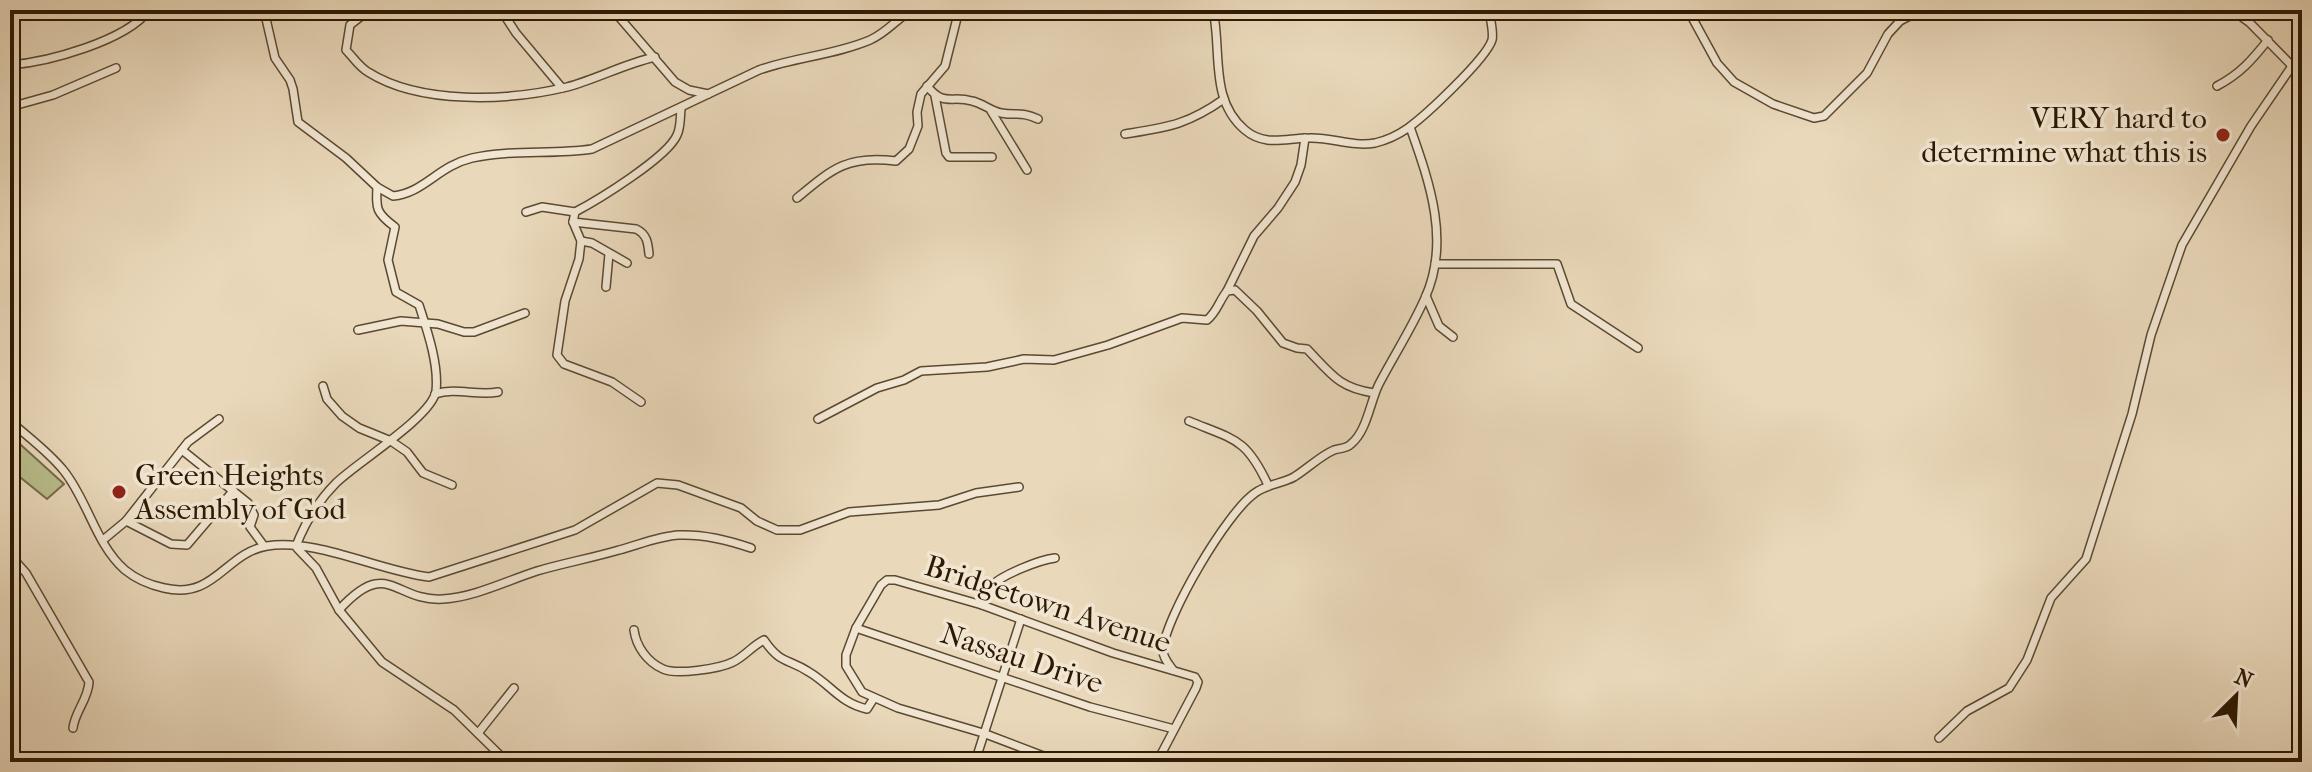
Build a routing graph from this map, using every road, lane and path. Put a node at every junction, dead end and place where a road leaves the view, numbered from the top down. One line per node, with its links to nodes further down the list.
1 (149, 10): 15 (street)
2 (264, 10): 34 (street)
3 (369, 10): 21 (street)
4 (501, 10): 21 (street)
5 (613, 10): 14 (street)
6 (959, 10): 19 (street)
7 (1213, 10): 24 (street)
8 (1489, 10): 29 (street)
9 (1688, 10): 10 (street)
10 (1921, 10)
11 (2232, 10): 13 (street)
12 (906, 11): 22 (street)
13 (2268, 40): 16 (street); 20 (street)
14 (655, 57): 21 (street); 22 (street)
15 (10, 65)
16 (2292, 66): 18 (street); 87 (street)
17 (116, 68): 25 (street)
18 (2302, 76)
19 (927, 86): 23 (street); 35 (street)
20 (2217, 86)
21 (562, 88)
22 (708, 94): 26 (street)
23 (935, 96): 27 (street); 32 (street)
24 (1224, 99): 30 (street); 31 (street)
25 (10, 107)
26 (681, 109): 34 (street); 37 (street)
27 (990, 109): 28 (street); 33 (street)
28 (1038, 119)
29 (1410, 127): 31 (street); 43 (street)
30 (1125, 134)
31 (1305, 138): 45 (street)
32 (992, 157)
33 (1027, 170)
34 (377, 187): 48 (street)
35 (797, 198)
36 (526, 212): 37 (street)
37 (575, 212): 38 (street)
38 (573, 222): 39 (street); 41 (street)
39 (581, 241): 40 (street); 56 (street)
40 (609, 254): 42 (street); 44 (street)
41 (649, 254)
42 (627, 263)
43 (1435, 264): 46 (street); 51 (street)
44 (606, 287)
45 (1227, 291): 54 (street); 58 (street)
46 (1426, 296): 50 (street); 54 (street)
47 (525, 313): 48 (street)
48 (425, 323): 49 (street); 55 (street)
49 (358, 330)
50 (1453, 337)
51 (1638, 348)
52 (323, 386): 61 (street)
53 (498, 392): 55 (street)
54 (1374, 393): 64 (street)
55 (435, 394): 61 (street)
56 (641, 402)
57 (219, 419): 62 (street)
58 (818, 419)
59 (10, 421): 68 (street)
60 (1189, 421): 64 (street)
61 (391, 441): 63 (street); 70 (street)
62 (182, 450): 66 (street); 67 (street)
63 (452, 485)
64 (1268, 485): 79 (street)
65 (1019, 487): 70 (street)
66 (233, 491): 67 (street); 69 (street)
67 (126, 521): 68 (street)
68 (103, 540): 69 (street)
69 (264, 546): 70 (street)
70 (296, 546): 75 (street)
71 (751, 548): 75 (street)
72 (10, 555): 83 (street)
73 (1055, 558): 74 (street)
74 (982, 605): 76 (street, Bridgetown Avenue); 77 (street, Bridgetown Avenue)
75 (339, 610): 85 (street)
76 (1021, 619): 79 (street, Bridgetown Avenue); 80 (street)
77 (856, 628): 80 (street, Nassau Drive); 82 (street, Bridgetown Avenue)
78 (634, 630): 82 (street)
79 (1173, 670): 84 (street, Bridgetown Avenue)
80 (1002, 676): 84 (street, Nassau Drive); 86 (street)
81 (514, 688): 85 (street)
82 (874, 698): 86 (street)
83 (73, 728)
84 (1174, 729): 88 (street)
85 (479, 732): 89 (street)
86 (983, 733): 90 (street); 91 (street)
87 (1939, 738)
88 (1159, 759): 92 (street)
89 (507, 762)
90 (975, 762)
91 (1059, 762)
92 (1174, 762)
93 (1408, 762): 94 (street)
94 (1439, 762)

